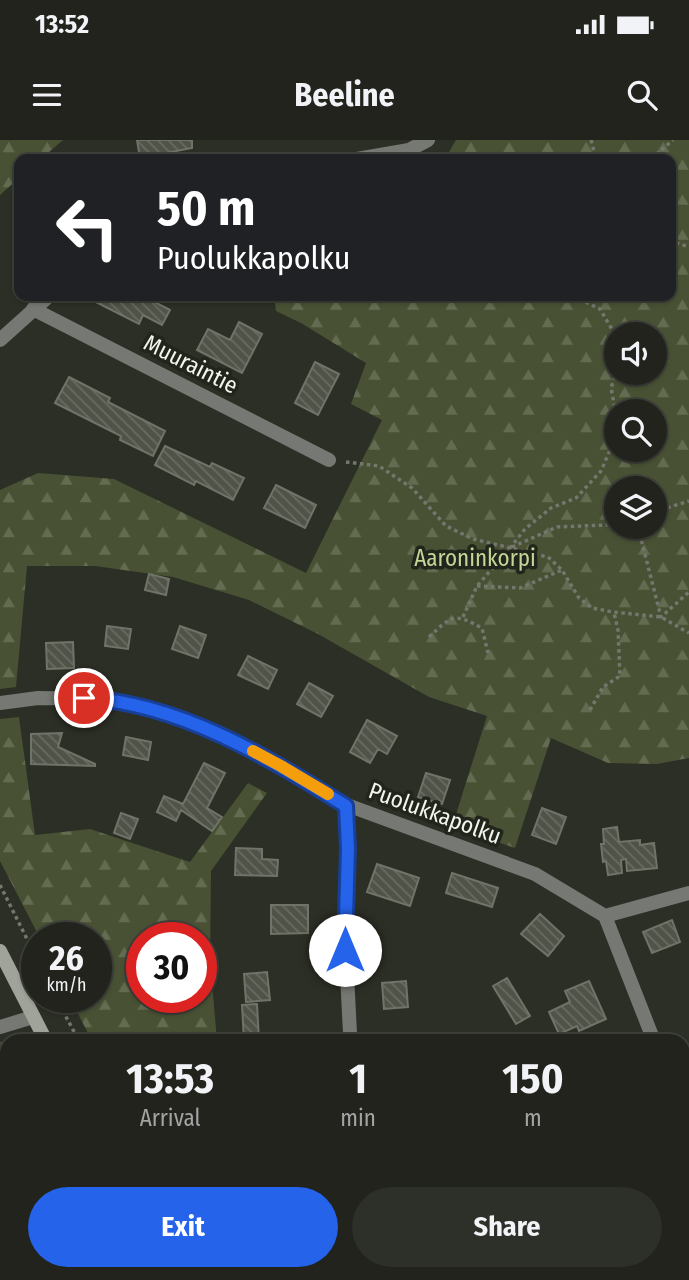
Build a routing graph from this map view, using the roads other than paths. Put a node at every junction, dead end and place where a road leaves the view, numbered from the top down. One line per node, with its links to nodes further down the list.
1 (428, 140): 2 (street)
2 (386, 154)
3 (43, 301): 4 (street)
4 (33, 309): 5 (street); 6 (street, Muuraintie)
5 (0, 340)
6 (329, 460)
7 (0, 703): 8 (street, Puolukkapolku)
8 (346, 806): 10 (street, Puolukkapolku); 15 (street)
9 (689, 893): 10 (street)
10 (605, 916): 16 (street)
11 (0, 951): 12 (main road)
12 (33, 1017): 13 (street); 14 (main road)
13 (0, 1027)
14 (42, 1034)
15 (350, 1034)
16 (651, 1034)

